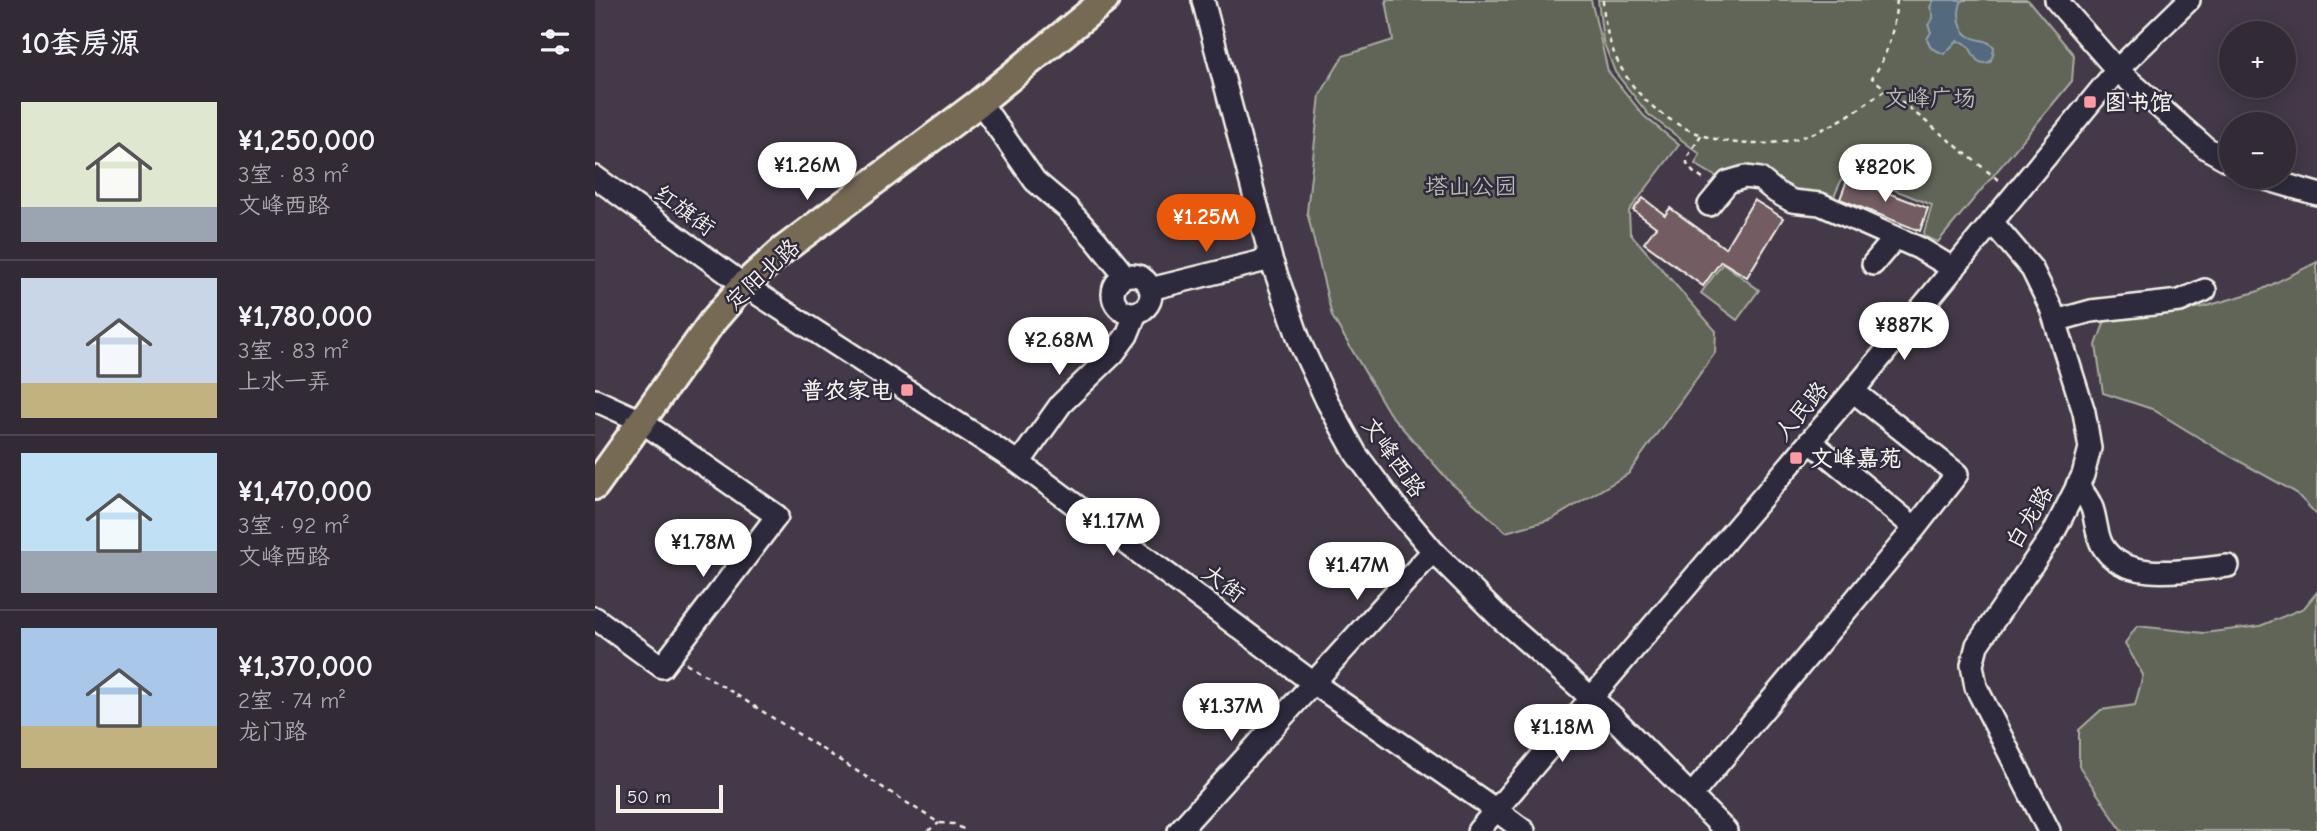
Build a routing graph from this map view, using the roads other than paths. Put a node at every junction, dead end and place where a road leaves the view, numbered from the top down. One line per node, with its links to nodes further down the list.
1 (1105, 0): 6 (main road, 定阳北路)
2 (1203, 0): 14 (street, 文峰西路)
3 (2056, 0): 5 (street)
4 (2189, 0): 5 (street, 人民路)
5 (2117, 70): 7 (street); 12 (street, 人民路)
6 (980, 102): 17 (street); 18 (main road, 定阳北路)
7 (2219, 155)
8 (595, 177): 18 (street, 红旗街)
9 (2296, 188): 10 (street)
10 (2317, 194)
11 (1714, 198): 13 (street)
12 (1992, 222): 16 (street, 人民路); 22 (street, 白龙路)
13 (1895, 238): 15 (street); 16 (street)
14 (1271, 259): 19 (street); 31 (street, 文峰西路)
15 (1873, 264)
16 (1954, 269): 23 (street, 人民路)
17 (1125, 276): 19 (street); 21 (street)
18 (744, 285): 25 (main road, 定阳北路); 27 (street, 大街)
19 (1150, 289): 21 (street)
20 (2205, 290): 22 (street)
21 (1136, 313): 27 (street)
22 (2055, 321): 28 (street, 白龙路)
23 (1853, 391): 26 (street, 人民路); 30 (street)
24 (595, 400): 25 (street)
25 (641, 421): 29 (main road, 定阳北路); 33 (street)
26 (1811, 442): 30 (street); 35 (street, 人民路)
27 (1019, 463): 34 (street, 大街)
28 (2077, 485): 32 (street); 42 (street, 白龙路)
29 (595, 486)
30 (1915, 528): 36 (street)
31 (1433, 551): 34 (street); 35 (street, 文峰西路)
32 (2228, 566)
33 (595, 618)
34 (1312, 682): 37 (street, 大街); 38 (street)
35 (1591, 698): 36 (street, 文峰西路); 37 (street, 人民路)
36 (1692, 794): 41 (street, 文峰西路)
37 (1496, 810): 39 (street, 人民路); 40 (street, 大街)
38 (1179, 831)
39 (1478, 831)
40 (1524, 831)
41 (1726, 831)
42 (2049, 831)

